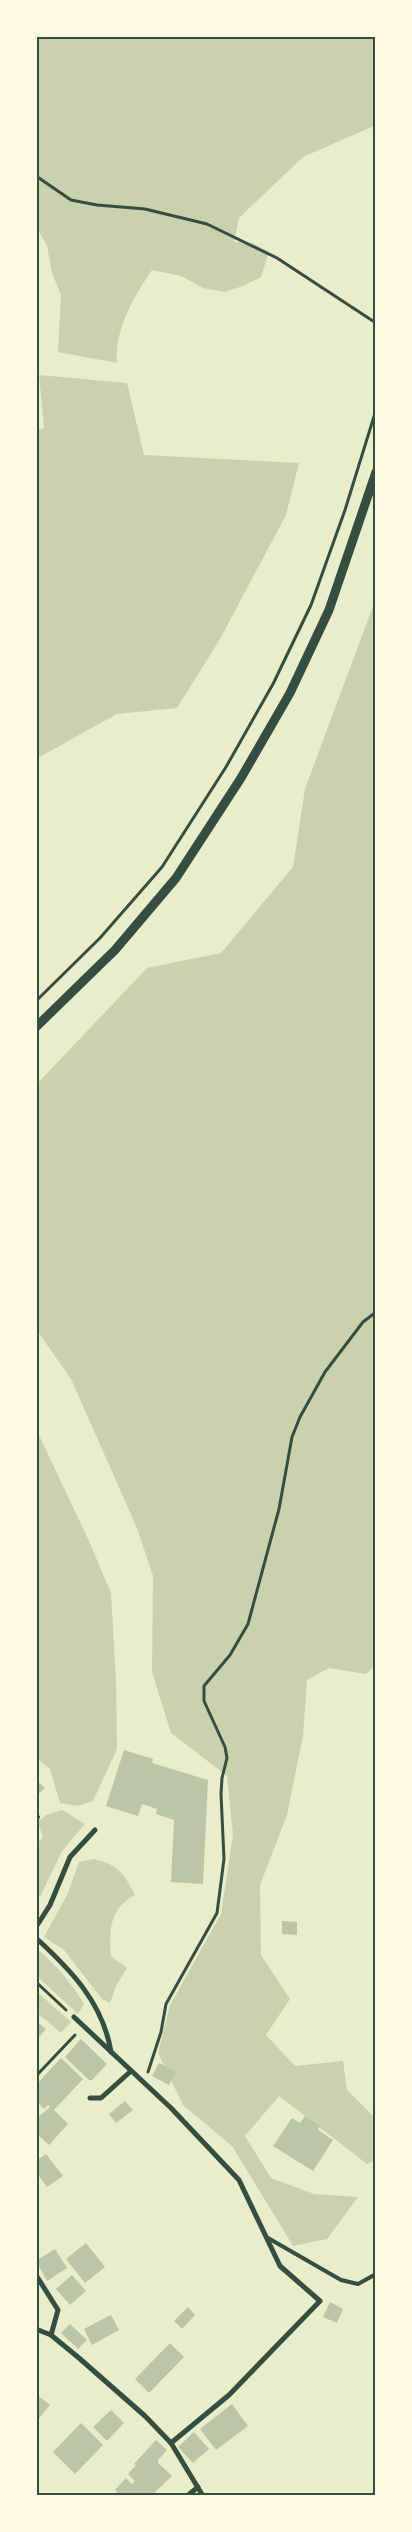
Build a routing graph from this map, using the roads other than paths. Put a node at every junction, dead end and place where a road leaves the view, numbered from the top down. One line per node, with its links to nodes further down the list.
1 (376, 472): 2 (street)
2 (36, 1027)
3 (95, 1830): 4 (street)
4 (36, 1927)
5 (36, 1938): 7 (street)
6 (74, 2017): 7 (street)
7 (111, 2052): 8 (street)
8 (131, 2071): 9 (street); 10 (street)
9 (90, 2098)
10 (267, 2238): 11 (lane); 15 (street)
11 (376, 2274)
12 (36, 2275): 14 (street)
13 (36, 2329): 14 (street)
14 (51, 2335): 15 (street)
15 (171, 2443): 16 (street)
16 (198, 2487): 17 (street); 18 (street)
17 (187, 2496)
18 (203, 2496)

